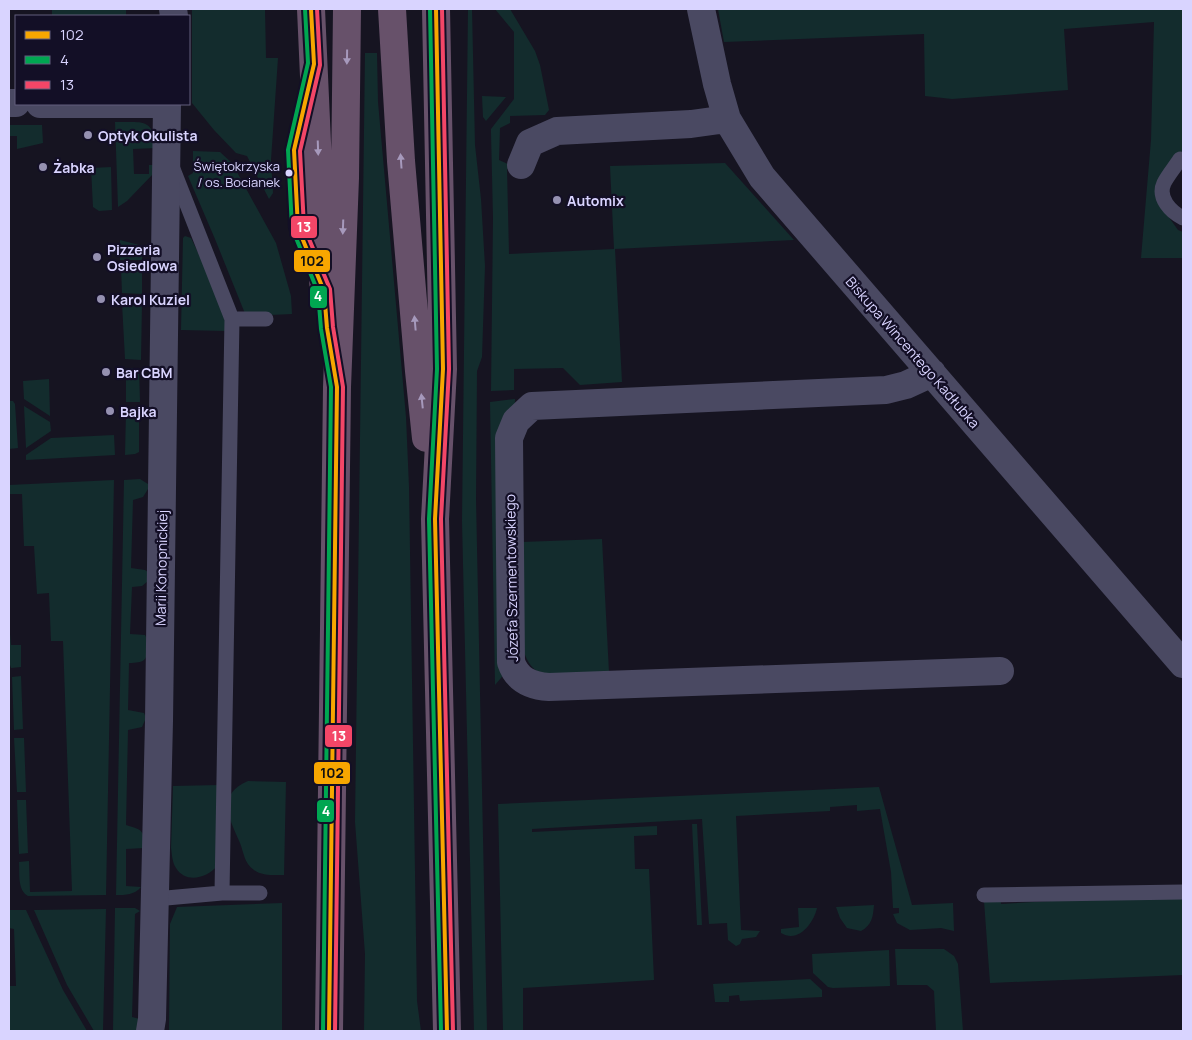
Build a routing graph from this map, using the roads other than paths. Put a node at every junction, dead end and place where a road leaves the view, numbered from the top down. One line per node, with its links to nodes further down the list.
1 (311, 9): 15 (highway, one-way to 15)
2 (348, 9): 15 (highway, one-way to 15)
3 (392, 9): 16 (highway, one-way to 3)
4 (436, 9): 16 (highway)
5 (701, 9): 7 (street, Biskupa Wincentego Kadłubka)
6 (167, 105): 8 (street, Marii Konopnickiej)
7 (727, 119): 10 (street); 14 (street, Biskupa Wincentego Kadłubka)
8 (167, 154): 12 (lane); 23 (street, Marii Konopnickiej)
9 (1180, 159): 11 (lane)
10 (521, 164)
11 (1183, 218)
12 (232, 319): 13 (lane); 20 (lane)
13 (266, 319)
14 (932, 373): 17 (street, Biskupa Wincentego Kadłubka); 18 (street, Józefa Szermentowskiego)
15 (337, 387): 25 (highway)
16 (435, 519): 26 (highway)
17 (1183, 664)
18 (1000, 671)
19 (1183, 892): 22 (lane)
20 (222, 893): 21 (lane); 23 (lane)
21 (260, 893)
22 (984, 895)
23 (155, 899): 24 (street, Marii Konopnickiej)
24 (150, 1031)
25 (329, 1031)
26 (447, 1031)

